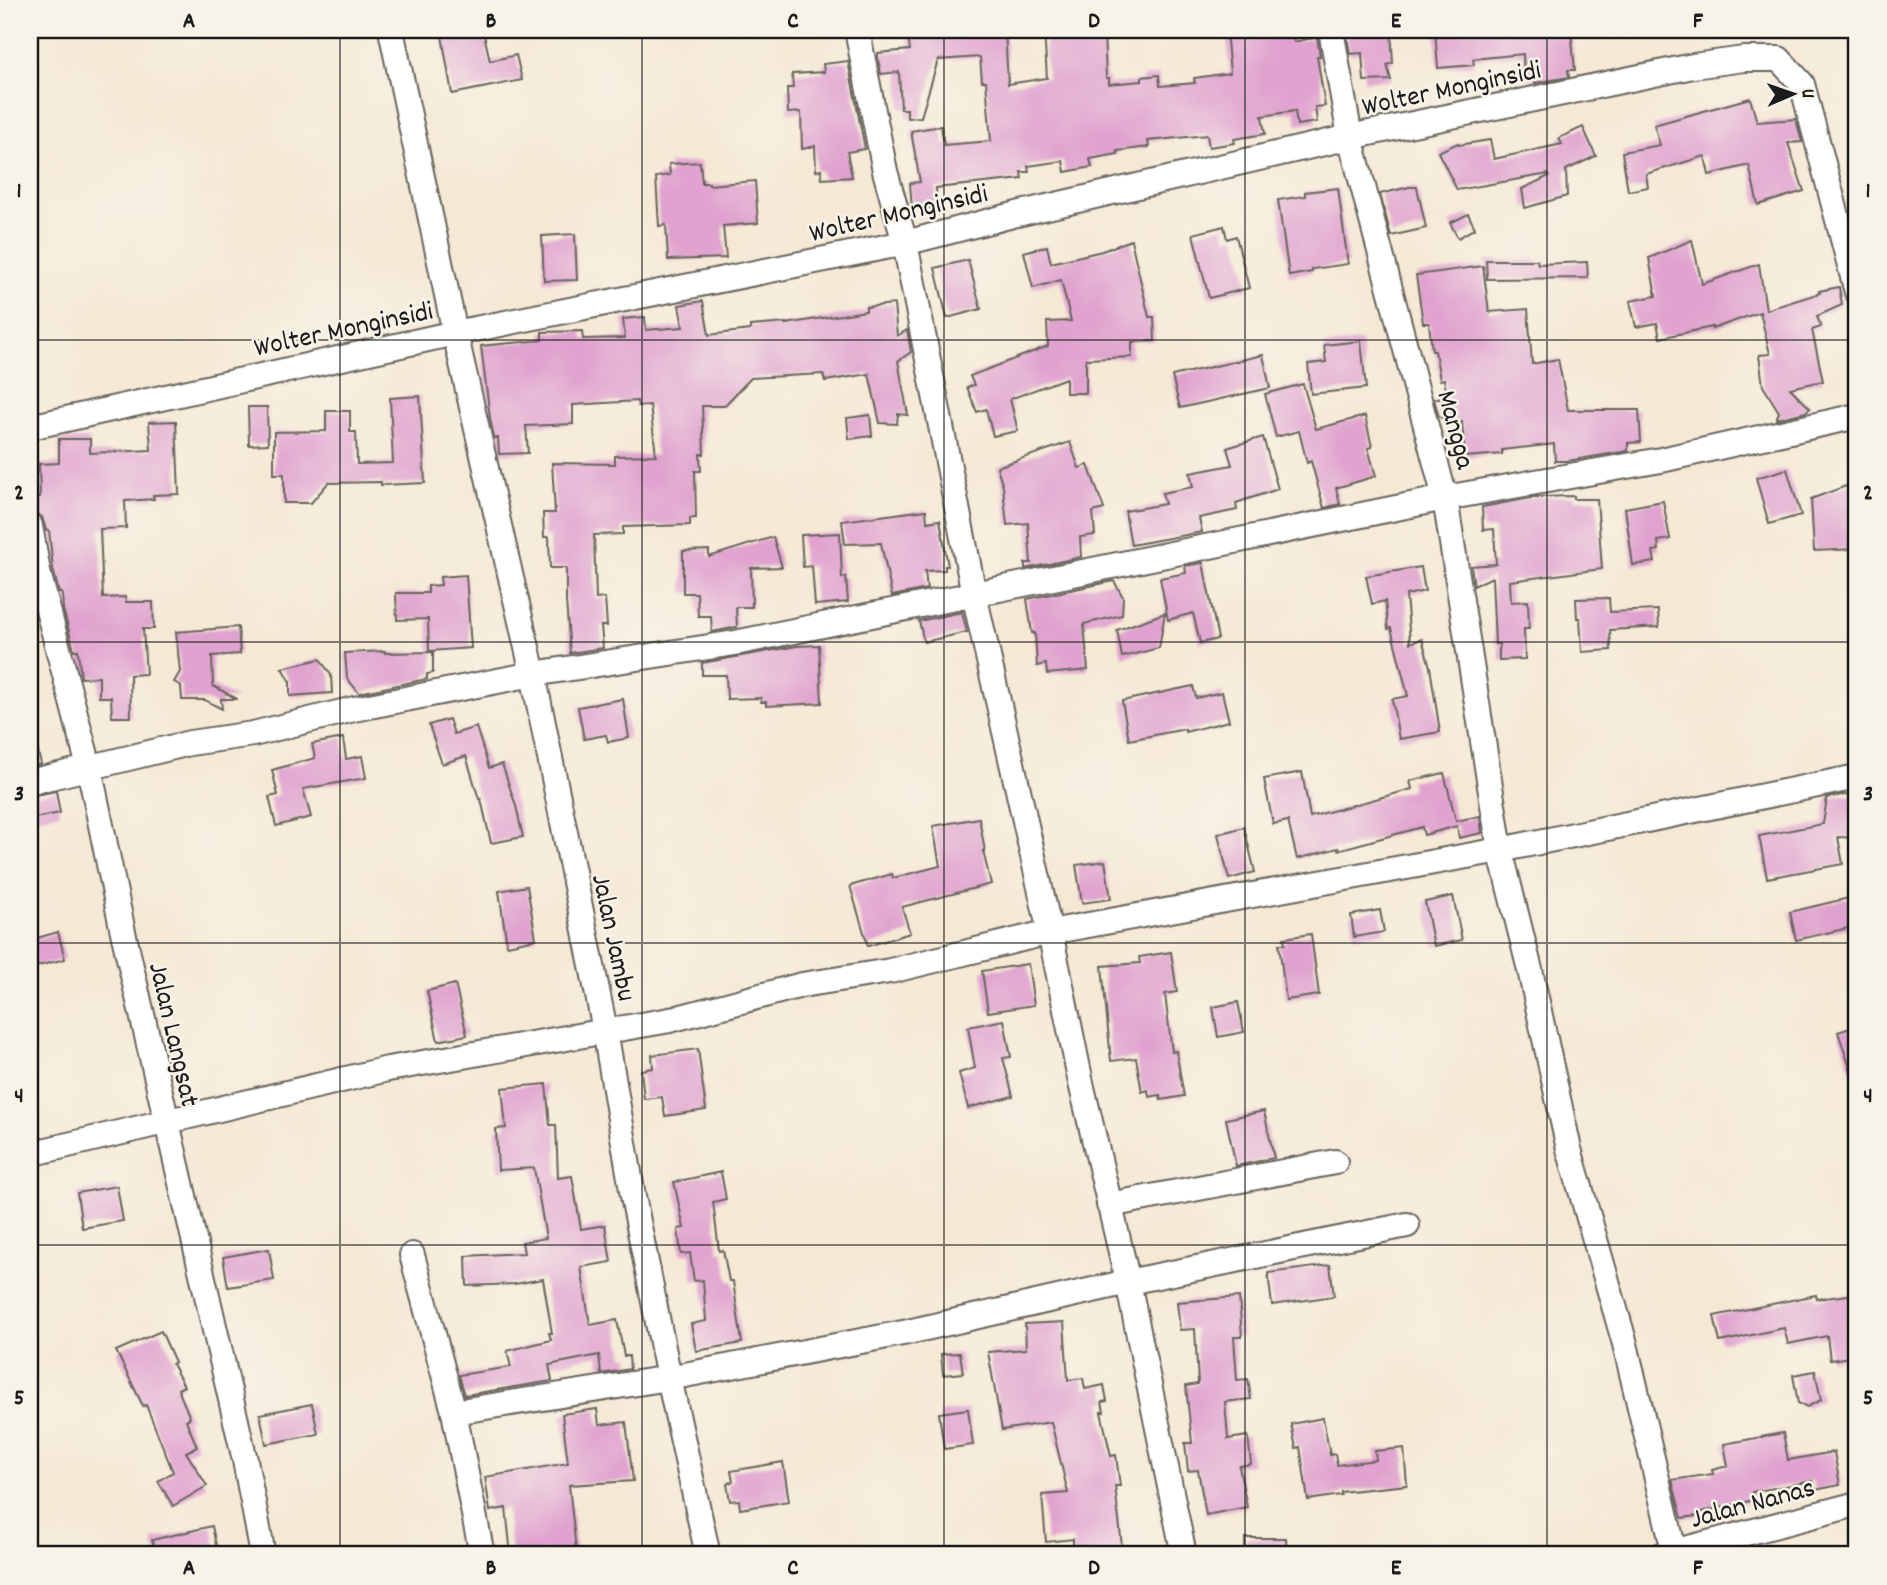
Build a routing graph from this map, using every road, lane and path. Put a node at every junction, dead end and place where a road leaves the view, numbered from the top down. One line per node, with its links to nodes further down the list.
1 (391, 30): 7 (street, Jalan Jambu)
2 (858, 30): 5 (street)
3 (1331, 30): 4 (street, Mangga)
4 (1350, 137): 5 (street, Wolter Monginsidi); 6 (street, Wolter Monginsidi); 10 (street, Mangga)
5 (905, 243): 7 (street, Wolter Monginsidi); 12 (street)
6 (1857, 292)
7 (455, 333): 9 (street, Wolter Monginsidi); 13 (street, Jalan Jambu)
8 (1857, 416): 10 (street)
9 (30, 427)
10 (1445, 498): 12 (street); 17 (street, Mangga)
11 (30, 526): 14 (street, Jalan Langsat)
12 (974, 594): 13 (street); 18 (street)
13 (533, 674): 14 (street); 19 (street, Jalan Jambu)
14 (89, 766): 16 (street); 20 (street, Jalan Langsat)
15 (1857, 778): 17 (street)
16 (30, 782)
17 (1500, 850): 18 (street); 30 (street, Mangga)
18 (1050, 932): 19 (street); 23 (street)
19 (605, 1030): 20 (street); 27 (street, Jalan Jambu)
20 (166, 1123): 21 (street); 31 (street, Jalan Langsat)
21 (30, 1154)
22 (1335, 1162): 23 (street)
23 (1109, 1205): 26 (street)
24 (1407, 1225): 26 (street)
25 (412, 1255): 28 (street)
26 (1128, 1282): 27 (street); 34 (street)
27 (668, 1378): 28 (street); 33 (street, Jalan Jambu)
28 (454, 1412): 32 (street)
29 (1857, 1504): 30 (street, Jalan Nanas)
30 (1671, 1554)
31 (263, 1555)
32 (482, 1555)
33 (708, 1555)
34 (1185, 1555)

